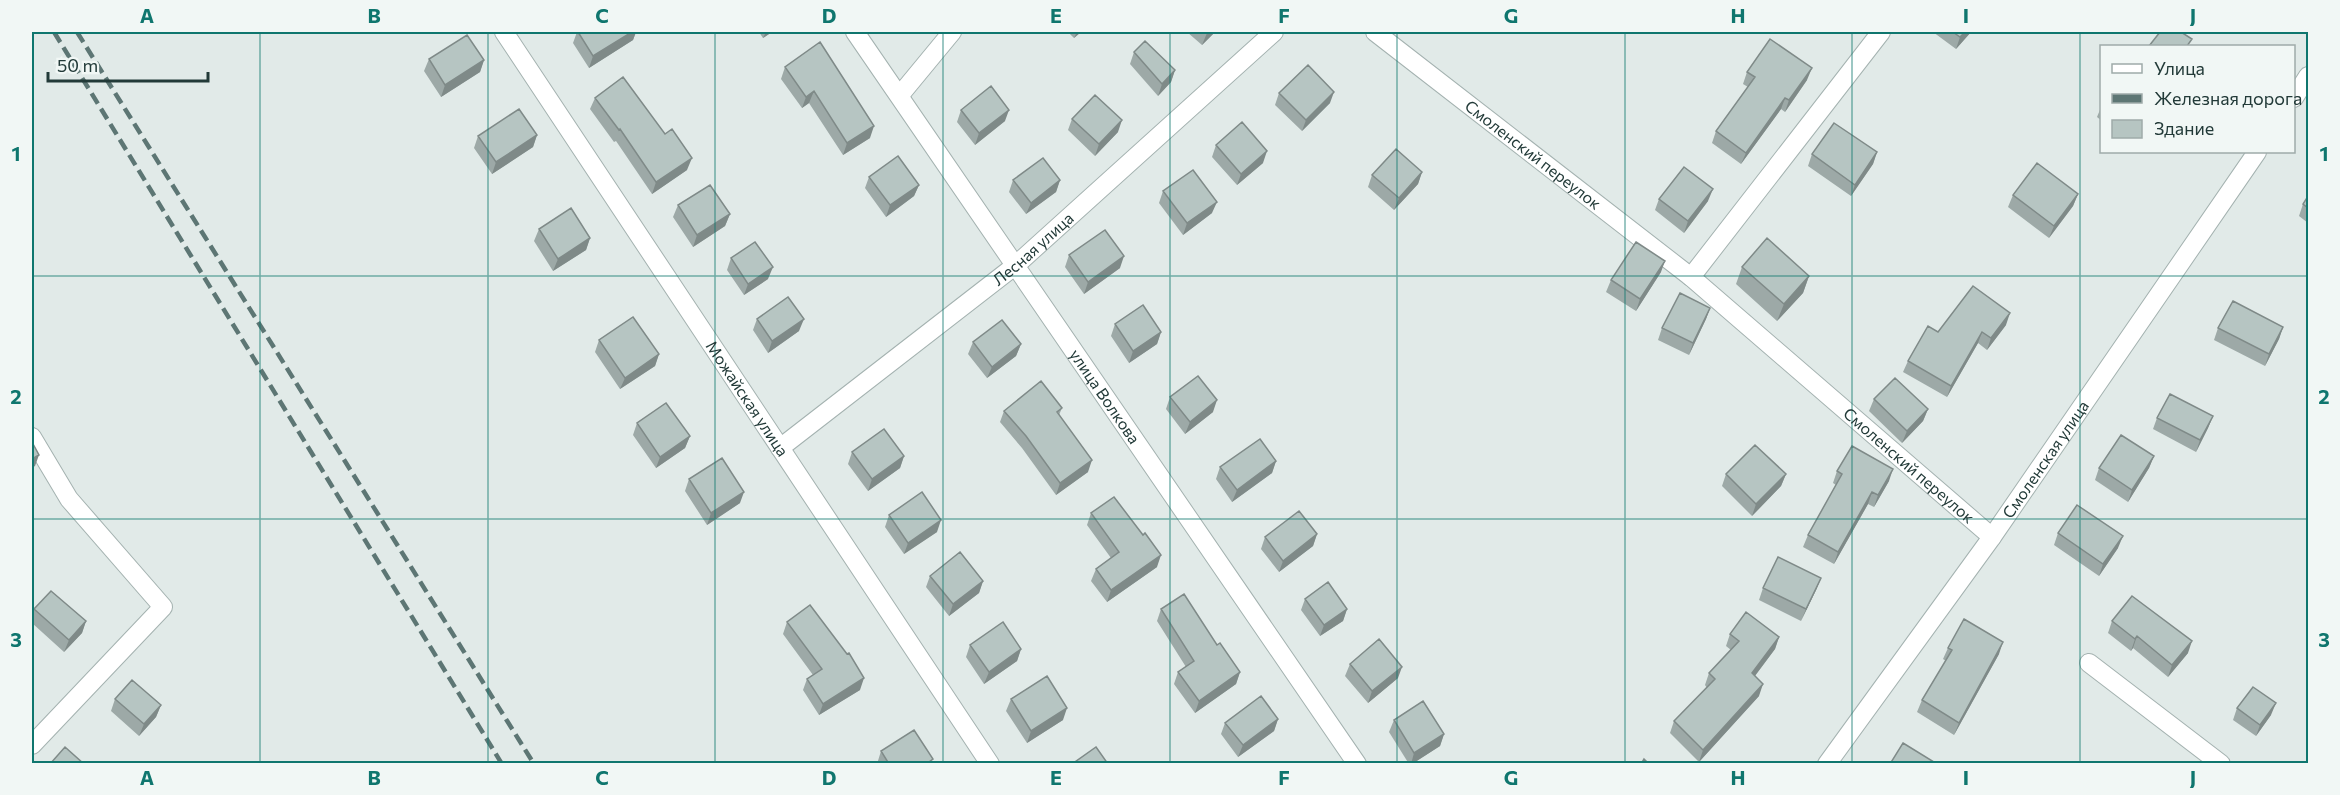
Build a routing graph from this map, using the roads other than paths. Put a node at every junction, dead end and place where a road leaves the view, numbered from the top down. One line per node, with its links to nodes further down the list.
1 (504, 32): 14 (street, Можайская улица)
2 (855, 32): 8 (street, улица Волкова)
3 (952, 32): 8 (street)
4 (1274, 32): 11 (street, Лесная улица)
5 (1375, 32): 12 (street, Смоленский переулок)
6 (1881, 32): 12 (street)
7 (2308, 76): 9 (street)
8 (900, 95): 11 (street, улица Волкова)
9 (2295, 96)
10 (2256, 153): 15 (street, Смоленская улица)
11 (1016, 265): 14 (street, Лесная улица); 19 (street, улица Волкова)
12 (1691, 277): 15 (street, Смоленский переулок)
13 (32, 437): 17 (street)
14 (780, 448): 18 (street, Можайская улица)
15 (1992, 537): 20 (street, Смоленская улица)
16 (2089, 663): 21 (street)
17 (32, 745)
18 (990, 764)
19 (1357, 764)
20 (1827, 764)
21 (2221, 764)

